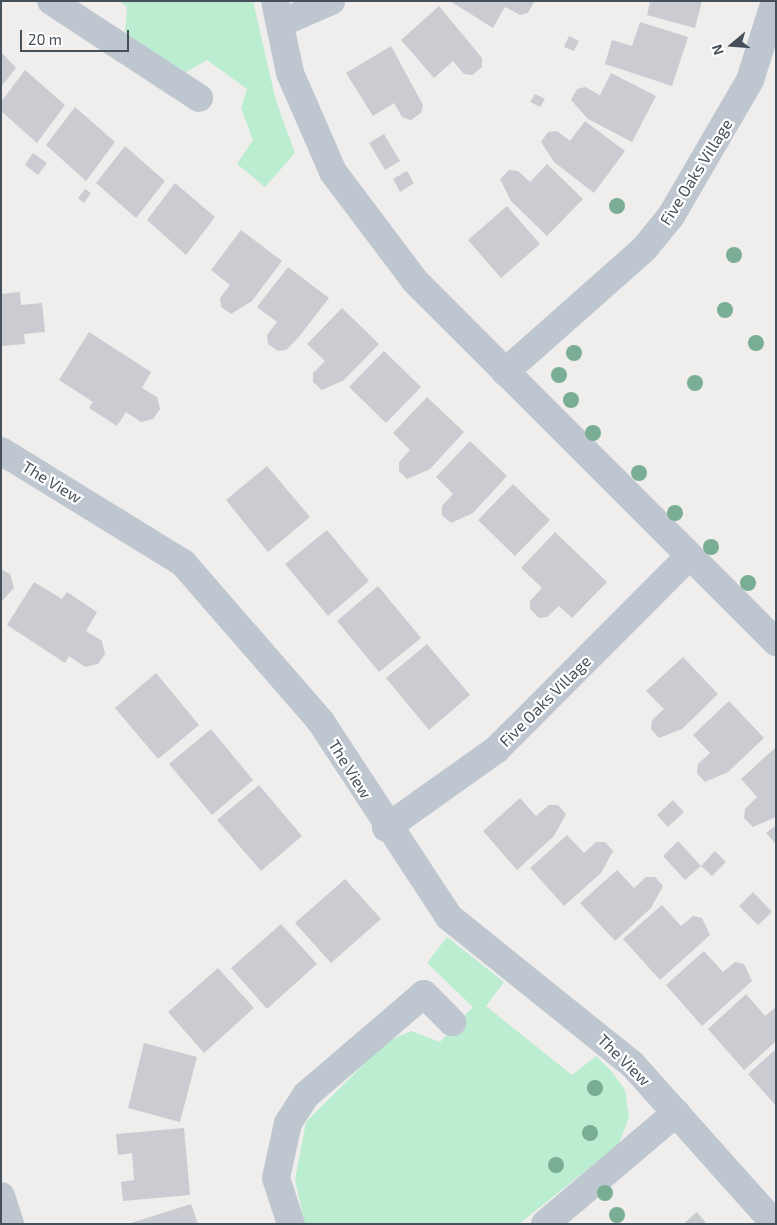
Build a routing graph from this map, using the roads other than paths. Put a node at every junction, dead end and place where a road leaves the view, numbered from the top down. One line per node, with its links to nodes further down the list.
1 (51, 1): 5 (street)
2 (331, 1): 4 (street)
3 (775, 1): 6 (street, Five Oaks Village)
4 (278, 12): 6 (street)
5 (199, 98)
6 (505, 372): 8 (street)
7 (1, 451): 10 (street, The View)
8 (689, 556): 9 (street); 10 (street, Five Oaks Village)
9 (776, 642)
10 (386, 828): 12 (street, The View)
11 (452, 1022): 15 (street)
12 (676, 1113): 16 (street); 17 (street, The View)
13 (1, 1196): 14 (street)
14 (10, 1224)
15 (291, 1224)
16 (545, 1224)
17 (775, 1224)

